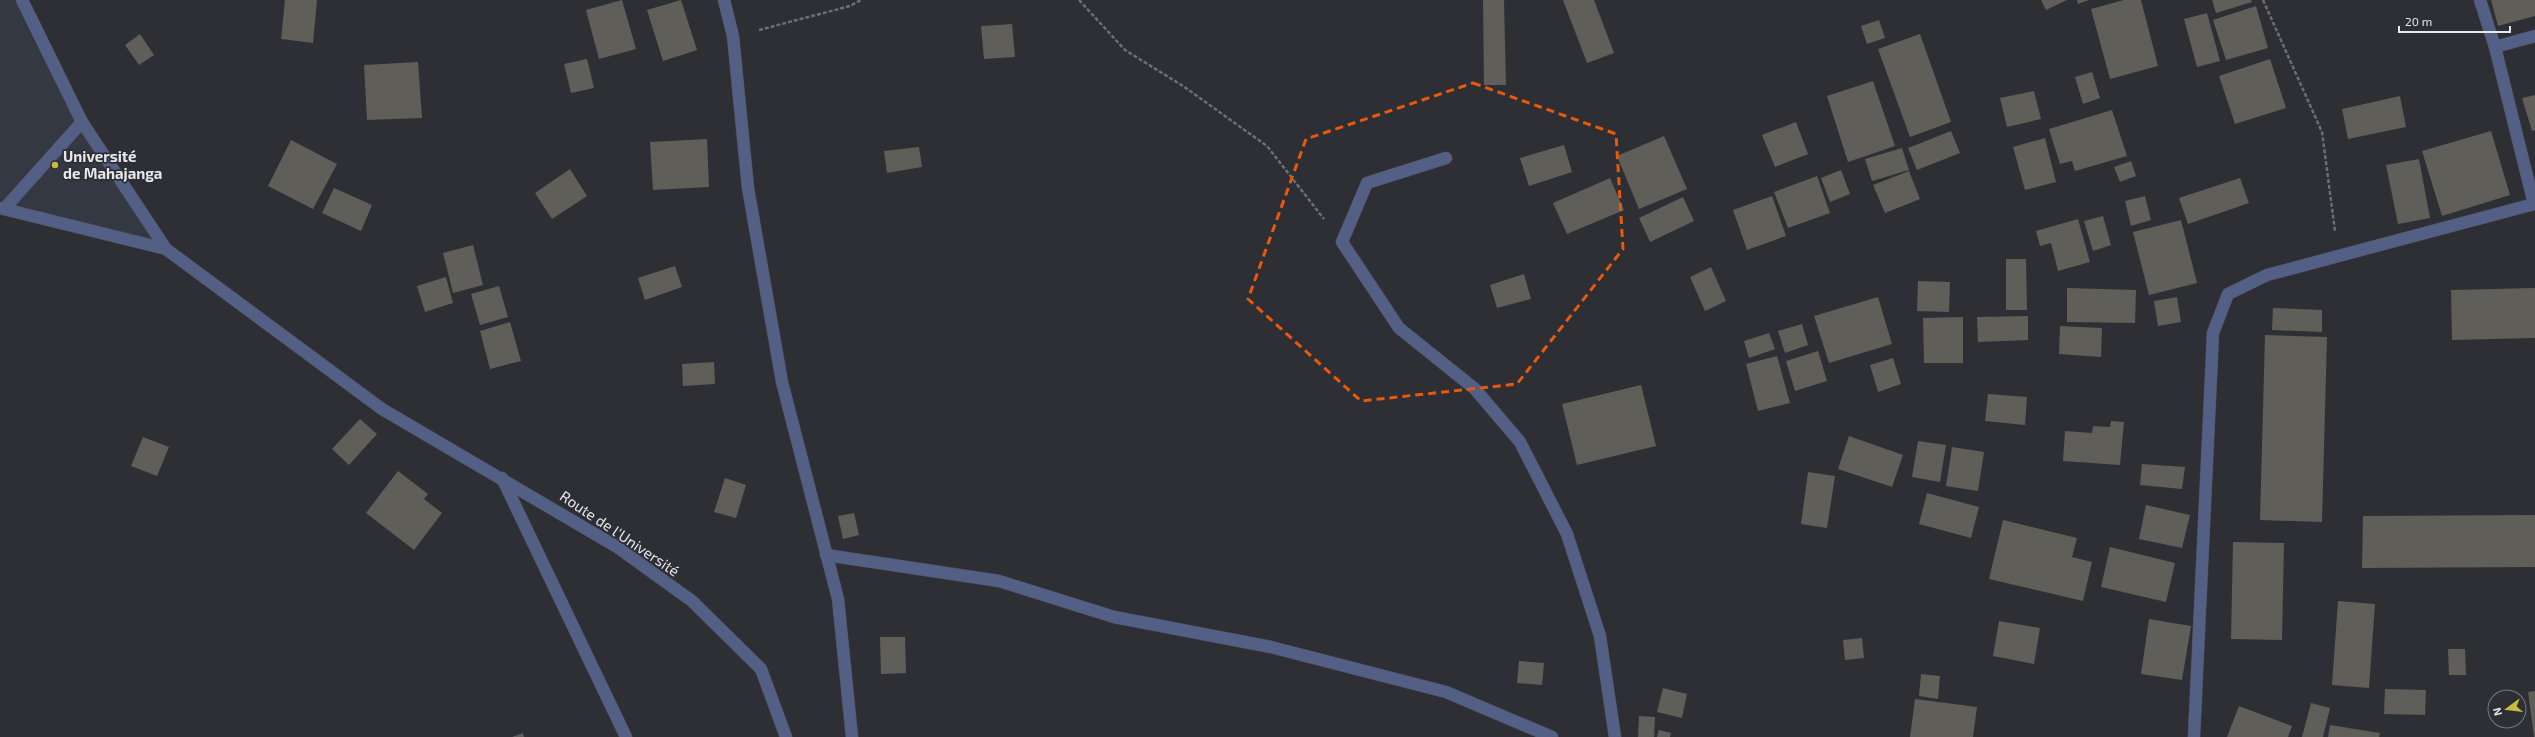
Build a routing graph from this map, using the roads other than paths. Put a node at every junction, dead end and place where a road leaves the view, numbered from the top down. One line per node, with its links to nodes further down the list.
1 (22, 0): 6 (street)
2 (724, 0): 11 (street)
3 (2480, 0): 5 (street)
4 (2535, 36): 5 (street)
5 (2495, 47): 17 (street)
6 (82, 122): 8 (street); 9 (street)
7 (1446, 158): 16 (street)
8 (2, 209): 9 (street)
9 (166, 250): 10 (street, Route de l'Université)
10 (502, 478): 12 (street); 13 (street, Route de l'Université)
11 (826, 555): 14 (street); 15 (street)
12 (626, 737)
13 (786, 737)
14 (852, 737)
15 (1552, 737)
16 (1615, 737)
17 (2194, 737)

